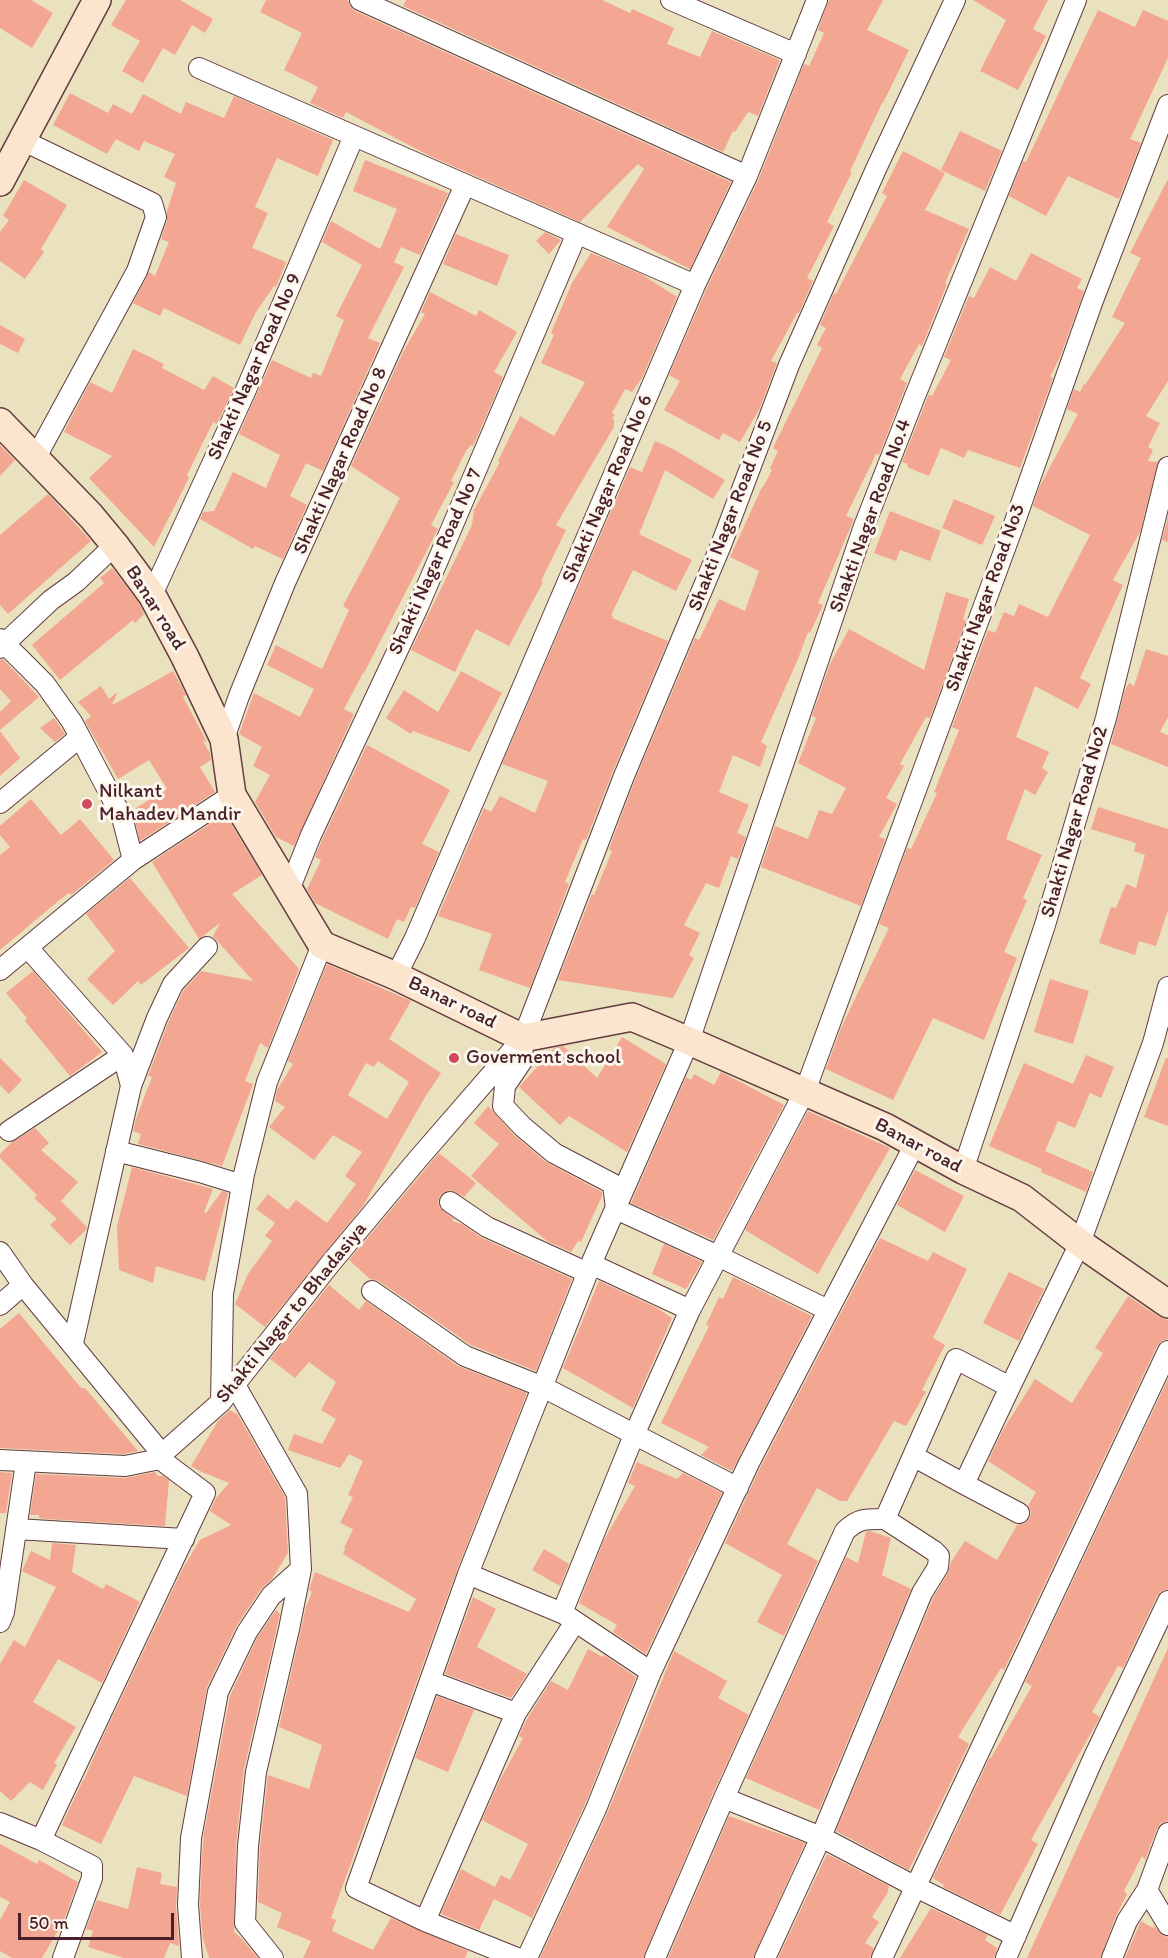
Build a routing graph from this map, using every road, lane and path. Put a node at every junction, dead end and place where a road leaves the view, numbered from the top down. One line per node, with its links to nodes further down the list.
1 (98, 0): 11 (street)
2 (360, 0): 12 (street)
3 (671, 0): 7 (street)
4 (817, 0): 7 (street, Shakti Nagar Road No 6)
5 (955, 0): 35 (street, Shakti Nagar Road No 5)
6 (1076, 0): 36 (street, Shakti Nagar Road No.4)
7 (796, 54): 12 (street, Shakti Nagar Road No 6)
8 (199, 68): 10 (street)
9 (1168, 105): 39 (street, Shakti Nagar Road No3)
10 (354, 136): 14 (street); 21 (street, Shakti Nagar Road No 9)
11 (22, 141): 13 (street); 18 (street)
12 (747, 176): 16 (street, Shakti Nagar Road No 6)
13 (0, 182)
14 (465, 185): 15 (street); 24 (street, Shakti Nagar Road No 8)
15 (577, 233): 16 (street); 28 (street, Shakti Nagar Road No 7)
16 (695, 285): 33 (street, Shakti Nagar Road No 6)
17 (0, 422): 18 (street, Banar road)
18 (35, 459): 20 (street, Banar road)
19 (1168, 467): 43 (street, Shakti Nagar Road No2)
20 (115, 545): 21 (street, Banar road); 22 (street)
21 (152, 595): 24 (street, Banar road)
22 (2, 644): 23 (street)
23 (80, 737): 26 (street); 27 (street)
24 (224, 740): 25 (street, Banar road)
25 (232, 795): 27 (street); 28 (street, Banar road)
26 (0, 803)
27 (133, 860): 31 (street)
28 (289, 890): 29 (street, Banar road)
29 (322, 945): 33 (street, Banar road); 44 (street)
30 (207, 947): 38 (street)
31 (28, 948): 32 (street); 37 (street)
32 (0, 970)
33 (396, 976): 35 (street, Banar road)
34 (1168, 987): 47 (street)
35 (523, 1038): 36 (street, Banar road); 46 (street); 59 (street, Shakti Nagar to Bhadasiya)
36 (689, 1041): 39 (street, Banar road); 46 (street, Shakti Nagar Road No.4)
37 (123, 1055): 38 (street); 40 (street)
38 (130, 1086): 42 (street)
39 (805, 1091): 41 (street, Banar road); 49 (street, Shakti Nagar Road No3)
40 (9, 1131)
41 (915, 1144): 43 (street, Banar road); 56 (street)
42 (116, 1151): 44 (street); 57 (street)
43 (963, 1170): 47 (street, Banar road)
44 (242, 1185): 62 (street)
45 (450, 1202): 50 (street)
46 (616, 1209): 49 (street); 50 (street, Shakti Nagar Road No.4)
47 (1080, 1243): 53 (street, Banar road); 61 (street)
48 (0, 1252): 51 (street)
49 (718, 1256): 55 (street, Shakti Nagar Road No3); 56 (street)
50 (589, 1269): 55 (street); 60 (street, Shakti Nagar Road No.4)
51 (23, 1285): 54 (street); 57 (street)
52 (372, 1291): 60 (street)
53 (1168, 1304)
54 (0, 1305)
55 (690, 1310): 63 (street, Shakti Nagar Road No3)
56 (828, 1310): 69 (street)
57 (73, 1343): 65 (street)
58 (1168, 1351): 87 (street)
59 (235, 1385): 62 (street, Shakti Nagar to Bhadasiya); 74 (street)
60 (543, 1387): 63 (street); 75 (street, Shakti Nagar Road No.4)
61 (1010, 1387): 64 (street); 68 (street)
62 (221, 1402): 65 (street, Shakti Nagar to Bhadasiya)
63 (634, 1435): 69 (street); 77 (street, Shakti Nagar Road No3)
64 (913, 1456): 68 (street); 71 (street)
65 (161, 1457): 67 (street); 73 (street)
66 (0, 1460): 67 (street)
67 (26, 1462): 72 (street)
68 (964, 1484): 70 (street)
69 (738, 1488): 79 (street)
70 (1019, 1513)
71 (885, 1519): 82 (street); 85 (street)
72 (16, 1529): 73 (street); 78 (street)
73 (183, 1539): 86 (street)
74 (301, 1569): 93 (street); 94 (street)
75 (468, 1574): 77 (street); 80 (street, Shakti Nagar Road No.4)
76 (1168, 1601): 91 (street)
77 (569, 1617): 79 (street); 81 (street, Shakti Nagar Road No3)
78 (0, 1622)
79 (651, 1672): 96 (street)
80 (430, 1681): 81 (street); 89 (street, Shakti Nagar Road No.4)
81 (516, 1713): 89 (street, Shakti Nagar Road No3)
82 (724, 1798): 85 (street); 97 (street)
83 (0, 1823): 86 (street)
84 (1168, 1833): 88 (street)
85 (821, 1837): 87 (street); 98 (street)
86 (40, 1840): 92 (street)
87 (916, 1887): 91 (street); 99 (street)
88 (1147, 1890): 90 (street); 101 (street)
89 (425, 1921): 95 (street)
90 (1168, 1925)
91 (1016, 1936): 100 (street)
92 (63, 1958)
93 (192, 1958)
94 (273, 1958)
95 (517, 1958)
96 (527, 1958)
97 (655, 1958)
98 (765, 1958)
99 (882, 1958)
100 (1006, 1958)
101 (1112, 1958)

